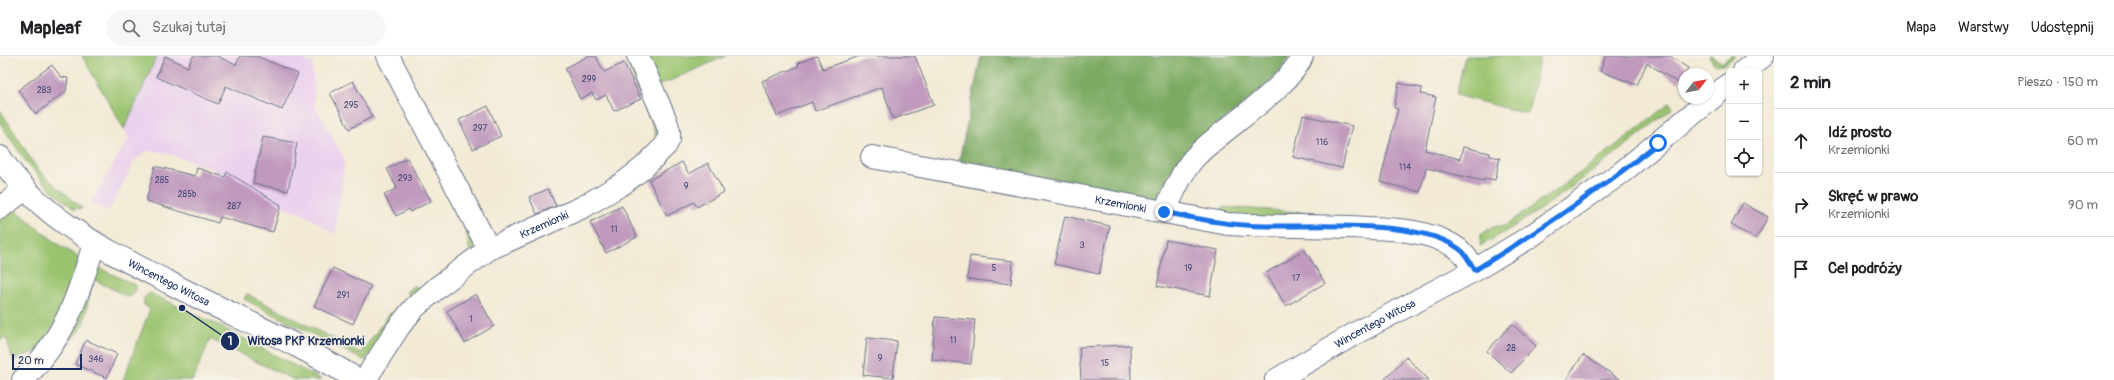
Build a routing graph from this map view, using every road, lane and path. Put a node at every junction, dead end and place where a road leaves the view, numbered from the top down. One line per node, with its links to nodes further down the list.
1 (388, 56): 13 (street)
2 (638, 56): 13 (street, Krzemionki)
3 (1302, 56): 11 (street)
4 (1762, 56): 5 (street)
5 (1748, 68)
6 (1726, 86): 14 (street)
7 (0, 157): 9 (street, Wincentego Witosa)
8 (872, 157): 11 (street, Krzemionki)
9 (25, 189): 10 (street); 12 (street, Wincentego Witosa)
10 (0, 208)
11 (1164, 212): 14 (street, Krzemionki)
12 (94, 244): 15 (street); 16 (street, Wincentego Witosa)
13 (489, 249): 17 (street, Krzemionki)
14 (1475, 270): 18 (street, Wincentego Witosa)
15 (23, 380)
16 (358, 380)
17 (365, 380)
18 (1276, 380)

